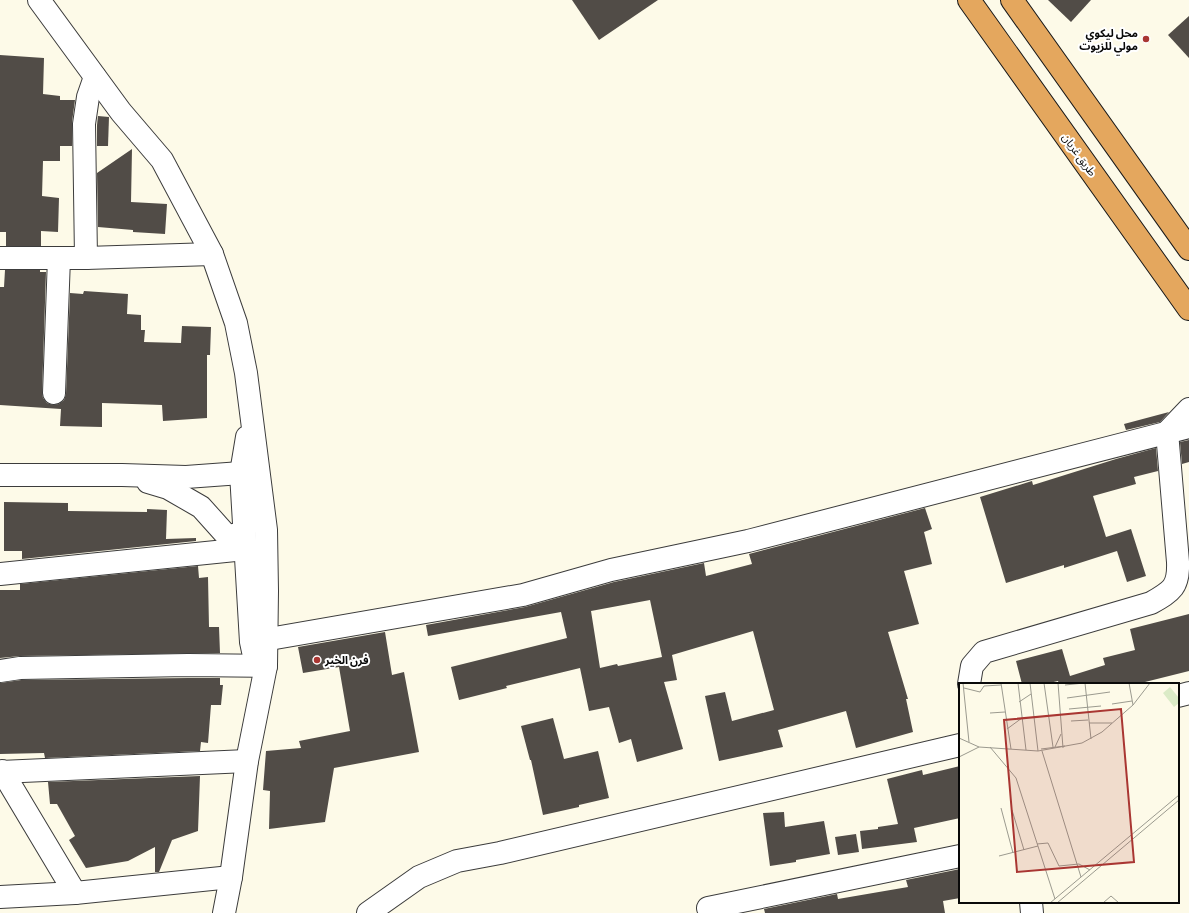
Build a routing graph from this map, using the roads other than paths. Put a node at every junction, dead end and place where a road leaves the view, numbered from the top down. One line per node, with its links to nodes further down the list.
1 (39, 0): 4 (street)
2 (969, 0): 10 (highway, طريق غريان)
3 (1012, 0): 5 (highway)
4 (96, 77): 6 (street); 9 (street)
5 (1189, 249)
6 (212, 254): 9 (street); 15 (street)
7 (0, 258): 8 (street)
8 (59, 258): 9 (street); 11 (street)
9 (86, 258)
10 (1189, 309)
11 (54, 393)
12 (1189, 409): 14 (street)
13 (1189, 427): 14 (street)
14 (1167, 432): 20 (street); 23 (street)
15 (250, 473): 17 (street); 18 (street); 20 (street)
16 (0, 475): 17 (street)
17 (122, 475): 18 (street)
18 (244, 541): 19 (street); 20 (street)
19 (0, 574)
20 (259, 641): 21 (street)
21 (261, 666): 22 (street); 27 (street)
22 (0, 671)
23 (969, 683)
24 (1189, 693): 25 (street)
25 (1179, 696)
26 (959, 745): 36 (street)
27 (246, 761): 28 (street); 30 (street)
28 (1, 772): 31 (street)
29 (959, 856): 34 (street)
30 (231, 877): 31 (street); 35 (street)
31 (75, 893): 32 (street)
32 (0, 898)
33 (1030, 903): 37 (street)
34 (708, 908)
35 (224, 913)
36 (368, 913)
37 (1032, 913)

